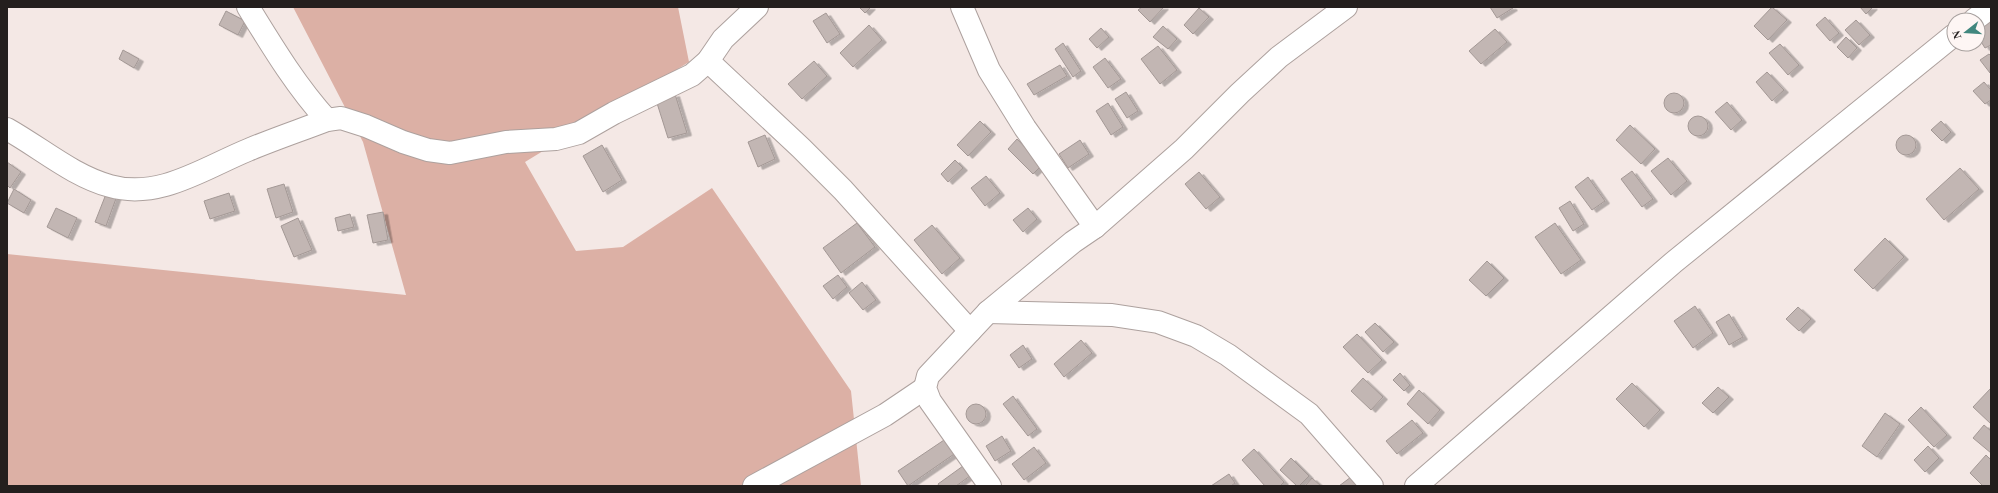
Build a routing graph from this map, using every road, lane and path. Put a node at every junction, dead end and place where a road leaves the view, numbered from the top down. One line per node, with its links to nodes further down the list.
1 (248, 7): 7 (street)
2 (757, 7): 6 (street)
3 (962, 7): 9 (street)
4 (1346, 7): 9 (street)
5 (1946, 41): 16 (street)
6 (708, 61): 7 (street); 11 (street)
7 (328, 120): 8 (street)
8 (7, 129)
9 (1095, 227): 10 (street)
10 (988, 312): 11 (street); 15 (street)
11 (970, 331): 12 (street)
12 (925, 388): 13 (street); 14 (street)
13 (754, 486)
14 (990, 486)
15 (1372, 486)
16 (1416, 486)

